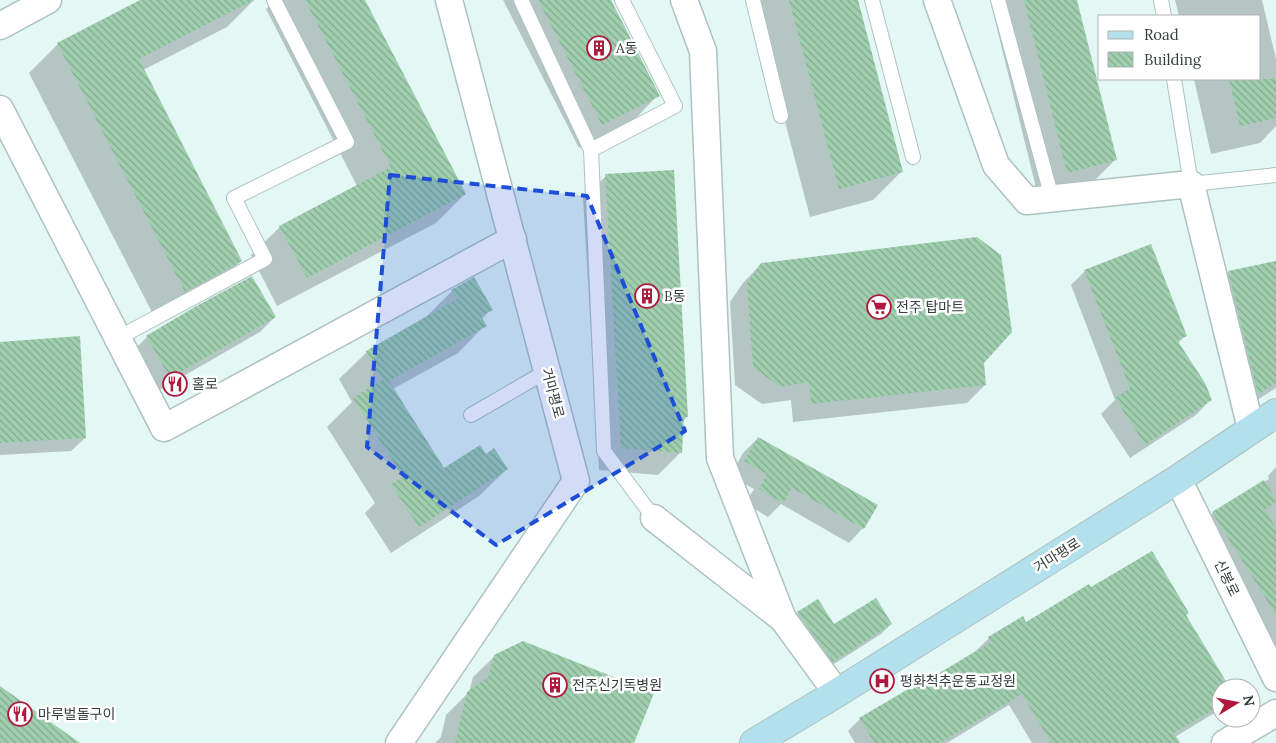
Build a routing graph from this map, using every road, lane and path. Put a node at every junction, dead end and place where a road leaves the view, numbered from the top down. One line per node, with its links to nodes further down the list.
1 (48, 0): 13 (street)
2 (274, 0): 23 (lane)
3 (449, 0): 22 (street, 거마평로)
4 (520, 0): 17 (lane)
5 (622, 0): 17 (lane)
6 (684, 0): 30 (street)
7 (753, 0): 16 (lane)
8 (872, 0): 18 (lane)
9 (937, 0): 21 (street)
10 (998, 0): 21 (lane)
11 (1161, 0): 12 (lane)
12 (1164, 15)
13 (0, 26)
14 (1174, 80): 20 (lane)
15 (0, 109): 23 (street)
16 (780, 116)
17 (591, 150): 29 (lane)
18 (914, 157)
19 (1276, 175): 20 (lane)
20 (1191, 184): 21 (street); 27 (street)
21 (1052, 198)
22 (513, 239): 23 (street); 24 (street, 거마평로)
23 (118, 338)
24 (547, 371): 26 (lane); 34 (street, 거마평로)
25 (1276, 413): 27 (main road, 거마평로)
26 (470, 414)
27 (1251, 430): 28 (main road, 거마평로)
28 (1178, 479): 31 (street, 신봉로); 32 (main road, 거마평로)
29 (654, 518): 30 (street)
30 (783, 619): 32 (street)
31 (1276, 678)
32 (837, 693): 35 (main road, 거마평로)
33 (1276, 713): 36 (street)
34 (399, 743)
35 (754, 743)
36 (1225, 743)

